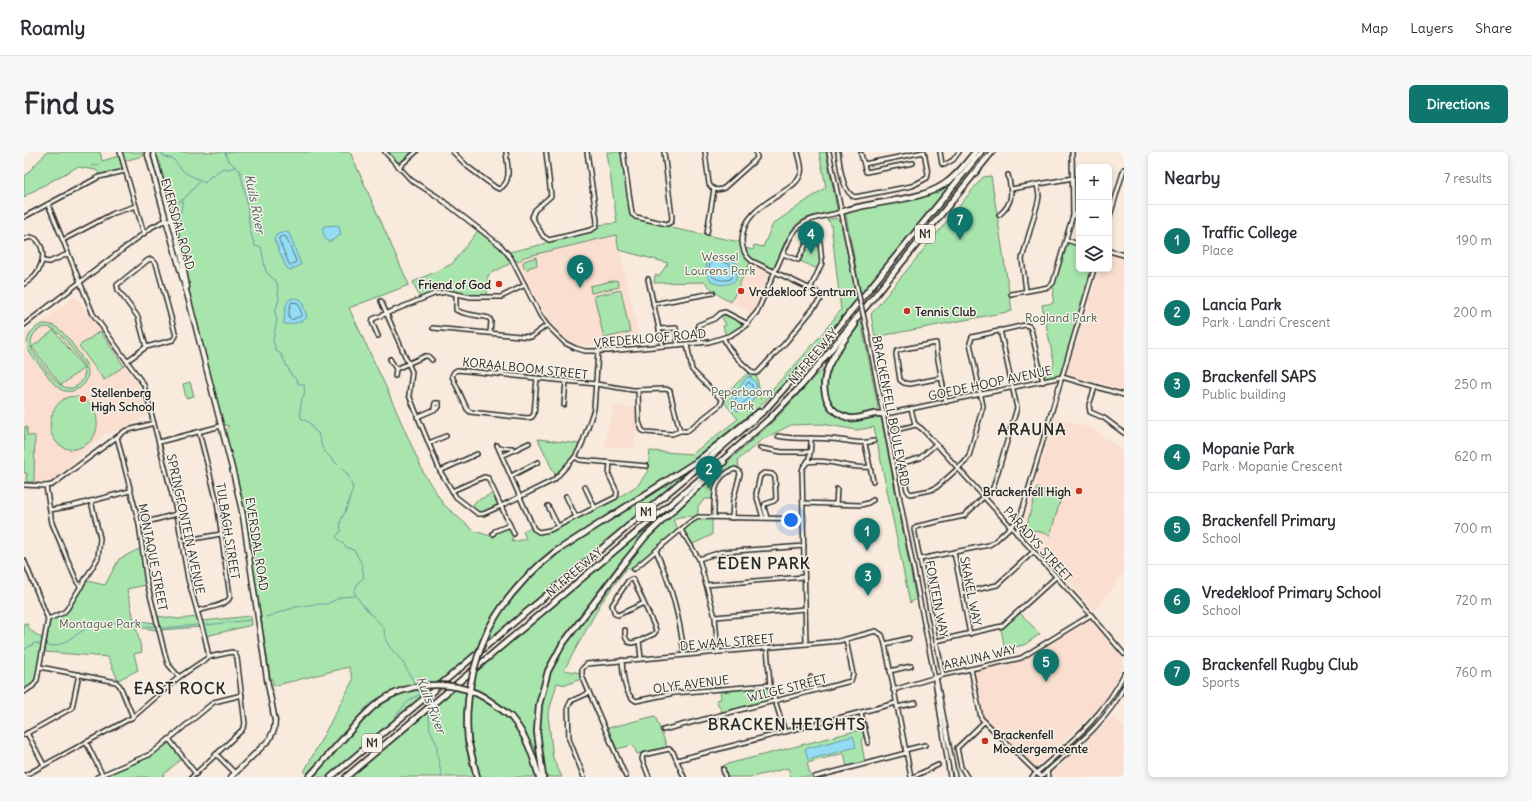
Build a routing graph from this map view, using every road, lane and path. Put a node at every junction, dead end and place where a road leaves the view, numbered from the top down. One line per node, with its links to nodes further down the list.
1 (120, 152): 29 (street)
2 (147, 152): 43 (main road, EVERSDAL ROAD)
3 (153, 152): 42 (main road, EVERSDAL ROAD)
4 (385, 152): 27 (street, VREDEKLOOF ROAD)
5 (416, 152): 27 (street)
6 (454, 152): 7 (street)
7 (506, 152)
8 (546, 152): 9 (street)
9 (587, 152)
10 (623, 152): 11 (street)
11 (664, 152)
12 (705, 152): 33 (street)
13 (756, 152): 33 (street)
14 (798, 152): 55 (street)
15 (829, 152): 38 (street, BRACKENFELL BOULEVARD)
16 (838, 152): 17 (street)
17 (924, 152): 26 (street)
18 (940, 152): 19 (street)
19 (959, 152)
20 (975, 152): 38 (highway)
21 (981, 152): 104 (highway, N1 FREEWAY / N1)
22 (992, 152): 70 (highway, N1 FREEWAY / N1)
23 (1072, 152): 31 (street)
24 (862, 154): 26 (street)
25 (913, 163): 26 (street)
26 (864, 164)
27 (399, 167): 60 (street, VREDEKLOOF ROAD)
28 (1124, 168): 37 (street)
29 (126, 171): 35 (street); 36 (street)
30 (1008, 175): 34 (street)
31 (1073, 178): 32 (street); 39 (street)
32 (1037, 184): 34 (street); 62 (street)
33 (714, 189): 45 (street)
34 (1011, 189): 40 (street)
35 (48, 204): 41 (street); 47 (street, SPRINGFONTEIN AVENUE)
36 (136, 206): 44 (street); 47 (street)
37 (1112, 209)
38 (841, 212): 52 (street, VREDEKLOOF ROAD); 108 (street, BRACKENFELL BOULEVARD, bridge)
39 (1073, 212): 48 (street)
40 (999, 215)
41 (24, 217)
42 (172, 219): 43 (street); 66 (main road, EVERSDAL ROAD)
43 (166, 220): 44 (street); 66 (main road, EVERSDAL ROAD)
44 (145, 233): 58 (street)
45 (707, 233)
46 (24, 239): 54 (street)
47 (63, 240): 51 (street, SPRINGFONTEIN AVENUE)
48 (1066, 240): 49 (street); 62 (street)
49 (1076, 243)
50 (1112, 252): 53 (street)
51 (68, 254): 54 (street); 58 (street, SPRINGFONTEIN AVENUE)
52 (783, 254): 55 (street, VREDEKLOOF ROAD); 61 (street)
53 (1124, 256)
54 (43, 261): 59 (street)
55 (775, 272): 61 (street); 71 (street, VREDEKLOOF ROAD)
56 (1093, 272): 92 (street)
57 (648, 279): 68 (street)
58 (80, 283): 72 (street); 87 (street, SPRINGFONTEIN AVENUE)
59 (24, 284)
60 (525, 285): 64 (street); 73 (street, VREDEKLOOF ROAD)
61 (810, 289): 79 (street)
62 (1026, 291): 65 (street)
63 (713, 293): 68 (street)
64 (456, 294): 69 (street); 77 (street)
65 (1011, 294)
66 (189, 301): 112 (main road, EVERSDAL ROAD)
67 (381, 301): 69 (street)
68 (653, 304): 75 (street)
69 (387, 314): 78 (street); 89 (street)
70 (858, 316): 108 (highway); 128 (highway, N1 FREEWAY / N1)
71 (748, 324): 79 (street, VREDEKLOOF ROAD); 80 (street)
72 (24, 325)
73 (547, 326): 77 (street); 85 (street, VREDEKLOOF ROAD)
74 (433, 328): 77 (street)
75 (659, 329): 82 (street); 83 (street)
76 (1000, 330): 96 (street); 99 (street); 101 (street)
77 (490, 333)
78 (378, 336)
79 (724, 339): 80 (street, VREDEKLOOF ROAD)
80 (700, 343): 81 (street, VREDEKLOOF ROAD)
81 (688, 344): 82 (street, VREDEKLOOF ROAD); 113 (street)
82 (678, 345): 83 (street, VREDEKLOOF ROAD)
83 (663, 346): 85 (street, VREDEKLOOF ROAD)
84 (146, 347): 84 (street); 87 (street)
85 (598, 352): 97 (street)
86 (390, 359): 90 (street)
87 (127, 360): 110 (street, SPRINGFONTEIN AVENUE)
88 (432, 360): 89 (street)
89 (409, 363): 90 (street); 109 (street)
90 (396, 369): 91 (street)
91 (396, 376)
92 (1062, 377): 96 (street, GOEDE HOOP AVENUE); 98 (street, GOEDE HOOP AVENUE); 167 (street)
93 (537, 378): 93 (street, KORAALBOOM STREET); 95 (street, KORAALBOOM STREET)
94 (941, 378): 94 (street); 103 (street)
95 (566, 381): 97 (street, KORAALBOOM STREET); 105 (street)
96 (1043, 382): 99 (street, GOEDE HOOP AVENUE)
97 (596, 384): 100 (street, KORAALBOOM STREET); 135 (street)
98 (1095, 386): 102 (street, GOEDE HOOP AVENUE); 116 (street)
99 (1013, 388): 101 (street, GOEDE HOOP AVENUE); 153 (street)
100 (638, 390): 113 (street, KORAALBOOM STREET); 113 (street)
101 (981, 395): 103 (street, GOEDE HOOP AVENUE); 141 (street)
102 (1124, 395)
103 (946, 402): 107 (street, GOEDE HOOP AVENUE)
104 (770, 404): 259 (highway, N1 FREEWAY / N1); 261 (highway, bridge)
105 (564, 405)
106 (434, 409): 109 (street)
107 (911, 409): 108 (street, GOEDE HOOP AVENUE); 111 (street)
108 (882, 414): 220 (street, BRACKENFELL BOULEVARD)
109 (417, 417): 123 (street)
110 (154, 423): 119 (street); 122 (street, SPRINGFONTEIN AVENUE)
111 (916, 425): 114 (street); 126 (street, PARADYS STREET)
112 (221, 426): 115 (street); 254 (main road, EVERSDAL ROAD)
113 (680, 431)
114 (891, 431)
115 (199, 432): 122 (street); 174 (street, TULBAGH STREET)
116 (1124, 433)
117 (446, 436): 123 (street)
118 (778, 436): 120 (street)
119 (117, 437): 146 (street); 149 (street, MONTAQUE STREET)
120 (811, 438): 125 (street); 132 (street)
121 (874, 441): 125 (street)
122 (159, 442): 162 (street, SPRINGFONTEIN AVENUE)
123 (429, 443): 142 (street)
124 (529, 443): 131 (street)
125 (865, 444): 140 (street)
126 (936, 444): 141 (street, PARADYS STREET); 141 (street)
127 (497, 445): 130 (street)
128 (736, 448): 260 (highway, N1 FREEWAY / N1); 263 (highway)
129 (760, 448): 132 (street)
130 (500, 451): 131 (street); 134 (street)
131 (512, 451): 134 (street)
132 (810, 452): 137 (street)
133 (477, 454): 142 (street)
134 (502, 456): 143 (street)
135 (575, 457): 138 (street); 152 (street)
136 (538, 462): 143 (street)
137 (807, 462): 140 (street); 156 (street)
138 (610, 463): 139 (street); 160 (street)
139 (647, 466)
140 (870, 467): 144 (street)
141 (958, 468): 153 (street, PARADYS STREET)
142 (440, 471): 150 (street)
143 (511, 476): 152 (street)
144 (873, 481)
145 (24, 485): 146 (street)
146 (46, 486): 161 (street)
147 (585, 487): 160 (street)
148 (836, 489): 157 (street)
149 (130, 491): 155 (street); 169 (street, MONTAQUE STREET)
150 (452, 491): 158 (street); 158 (street)
151 (566, 496): 163 (street)
152 (520, 497): 158 (street); 171 (street)
153 (984, 498): 172 (street, PARADYS STREET); 184 (street, FONTEIN WAY)
154 (873, 500): 157 (street)
155 (90, 501): 161 (street); 190 (street)
156 (803, 503): 157 (street); 168 (street)
157 (836, 504)
158 (501, 506): 170 (street)
159 (548, 506): 171 (street)
160 (595, 508): 163 (street)
161 (50, 510): 190 (street)
162 (178, 514): 169 (street); 178 (street, SPRINGFONTEIN AVENUE)
163 (576, 517): 171 (street)
164 (714, 517): 165 (street); 165 (street); 173 (street)
165 (732, 518): 166 (street)
166 (765, 518): 166 (street); 168 (street)
167 (1020, 518): 172 (street); 177 (street)
168 (803, 519): 179 (street)
169 (139, 524): 221 (street, MONTAQUE STREET)
170 (510, 525): 175 (street); 176 (street)
171 (558, 526)
172 (1010, 527): 177 (street, PARADYS STREET); 181 (street)
173 (681, 530): 180 (street); 183 (street)
174 (221, 534): 178 (street); 194 (street, TULBAGH STREET)
175 (493, 534)
176 (514, 534)
177 (1017, 534): 182 (street, PARADYS STREET)
178 (182, 541): 194 (street, SPRINGFONTEIN AVENUE)
179 (804, 546): 183 (street); 187 (street)
180 (656, 551): 186 (street); 208 (street)
181 (954, 552): 184 (street); 191 (street, SKAKEL WAY)
182 (1033, 552): 188 (street, PARADYS STREET); 191 (street)
183 (699, 559): 189 (street)
184 (920, 559): 202 (street, FONTEIN WAY)
185 (24, 560): 197 (street)
186 (634, 569)
187 (804, 577): 189 (street); 193 (street)
188 (1056, 577): 195 (street, PARADYS STREET); 199 (street)
189 (706, 585): 196 (street)
190 (81, 587): 197 (street)
191 (962, 593): 199 (street, SKAKEL WAY)
192 (644, 604): 192 (street); 203 (street)
193 (805, 610): 196 (street); 204 (street)
194 (197, 611): 210 (street, SPRINGFONTEIN AVENUE)
195 (1091, 616): 209 (street, PARADYS STREET); 215 (street, ARAUNA WAY)
196 (715, 617): 207 (street)
197 (48, 618): 214 (street)
198 (625, 630): 203 (street)
199 (970, 634): 202 (street)
200 (909, 638): 205 (street)
201 (846, 640): 204 (street, DE WAAL STREET); 205 (street, DE WAAL STREET); 225 (street, WILGE STREET)
202 (936, 640): 219 (street, FONTEIN WAY)
203 (639, 641): 211 (street)
204 (806, 644): 206 (street, DE WAAL STREET)
205 (884, 644): 216 (street)
206 (767, 647): 207 (street, DE WAAL STREET); 223 (street)
207 (718, 652): 208 (street, DE WAAL STREET)
208 (684, 654): 211 (street, DE WAAL STREET)
209 (1124, 654)
210 (209, 657): 221 (street); 229 (street)
211 (641, 658): 212 (street, DE WAAL STREET)
212 (622, 660): 223 (street, OLYF AVENUE); 228 (street, DE WAAL STREET)
213 (911, 666): 216 (street)
214 (40, 667): 217 (street); 227 (street)
215 (971, 669): 219 (street, ARAUNA WAY); 236 (street)
216 (890, 671): 226 (street)
217 (79, 674): 235 (street); 239 (street)
218 (1124, 674): 251 (street)
219 (943, 675): 220 (street, ARAUNA WAY)
220 (935, 676): 226 (street, ARAUNA WAY); 271 (street, BRACKENFELL BOULEVARD); 272 (street, BRACKENFELL BOULEVARD)
221 (179, 677): 235 (street)
222 (811, 677): 225 (street)
223 (770, 685): 230 (street)
224 (1124, 687): 250 (street)
225 (815, 690): 230 (street, WILGE STREET)
226 (893, 690): 231 (street)
227 (24, 692)
228 (590, 693): 264 (street); 265 (street)
229 (242, 695): 240 (street); 245 (street)
230 (776, 700): 237 (street, WILGE STREET); 238 (street)
231 (896, 703): 233 (street); 234 (street)
232 (916, 703): 233 (street)
233 (897, 708): 244 (street)
234 (861, 713): 238 (street); 242 (street)
235 (133, 717): 241 (street)
236 (984, 722): 251 (street); 273 (street)
237 (663, 730)
238 (785, 732): 246 (street)
239 (25, 734): 247 (street)
240 (169, 739): 252 (street); 253 (street)
241 (86, 742): 247 (street); 252 (street)
242 (868, 743)
243 (925, 745): 244 (street)
244 (906, 752): 269 (street); 270 (street)
245 (216, 754): 253 (street); 254 (street)
246 (677, 760): 266 (street); 267 (street)
247 (44, 765): 255 (street)
248 (938, 765): 270 (street)
249 (723, 769): 268 (street)
250 (1047, 771): 275 (street); 276 (street)
251 (1036, 773): 274 (street); 275 (street)
252 (102, 774): 256 (street)
253 (196, 774): 257 (street)
254 (233, 775)
255 (24, 776)
256 (97, 777)
257 (192, 777)
258 (309, 777): 262 (highway, bridge)
259 (331, 777)
260 (346, 777)
261 (477, 777)
262 (539, 777)
263 (543, 777)
264 (584, 777)
265 (626, 777)
266 (649, 777)
267 (684, 777)
268 (725, 777)
269 (815, 777)
270 (912, 777)
271 (950, 777)
272 (955, 777)
273 (967, 777)
274 (1032, 777)
275 (1041, 777)
276 (1048, 777)

